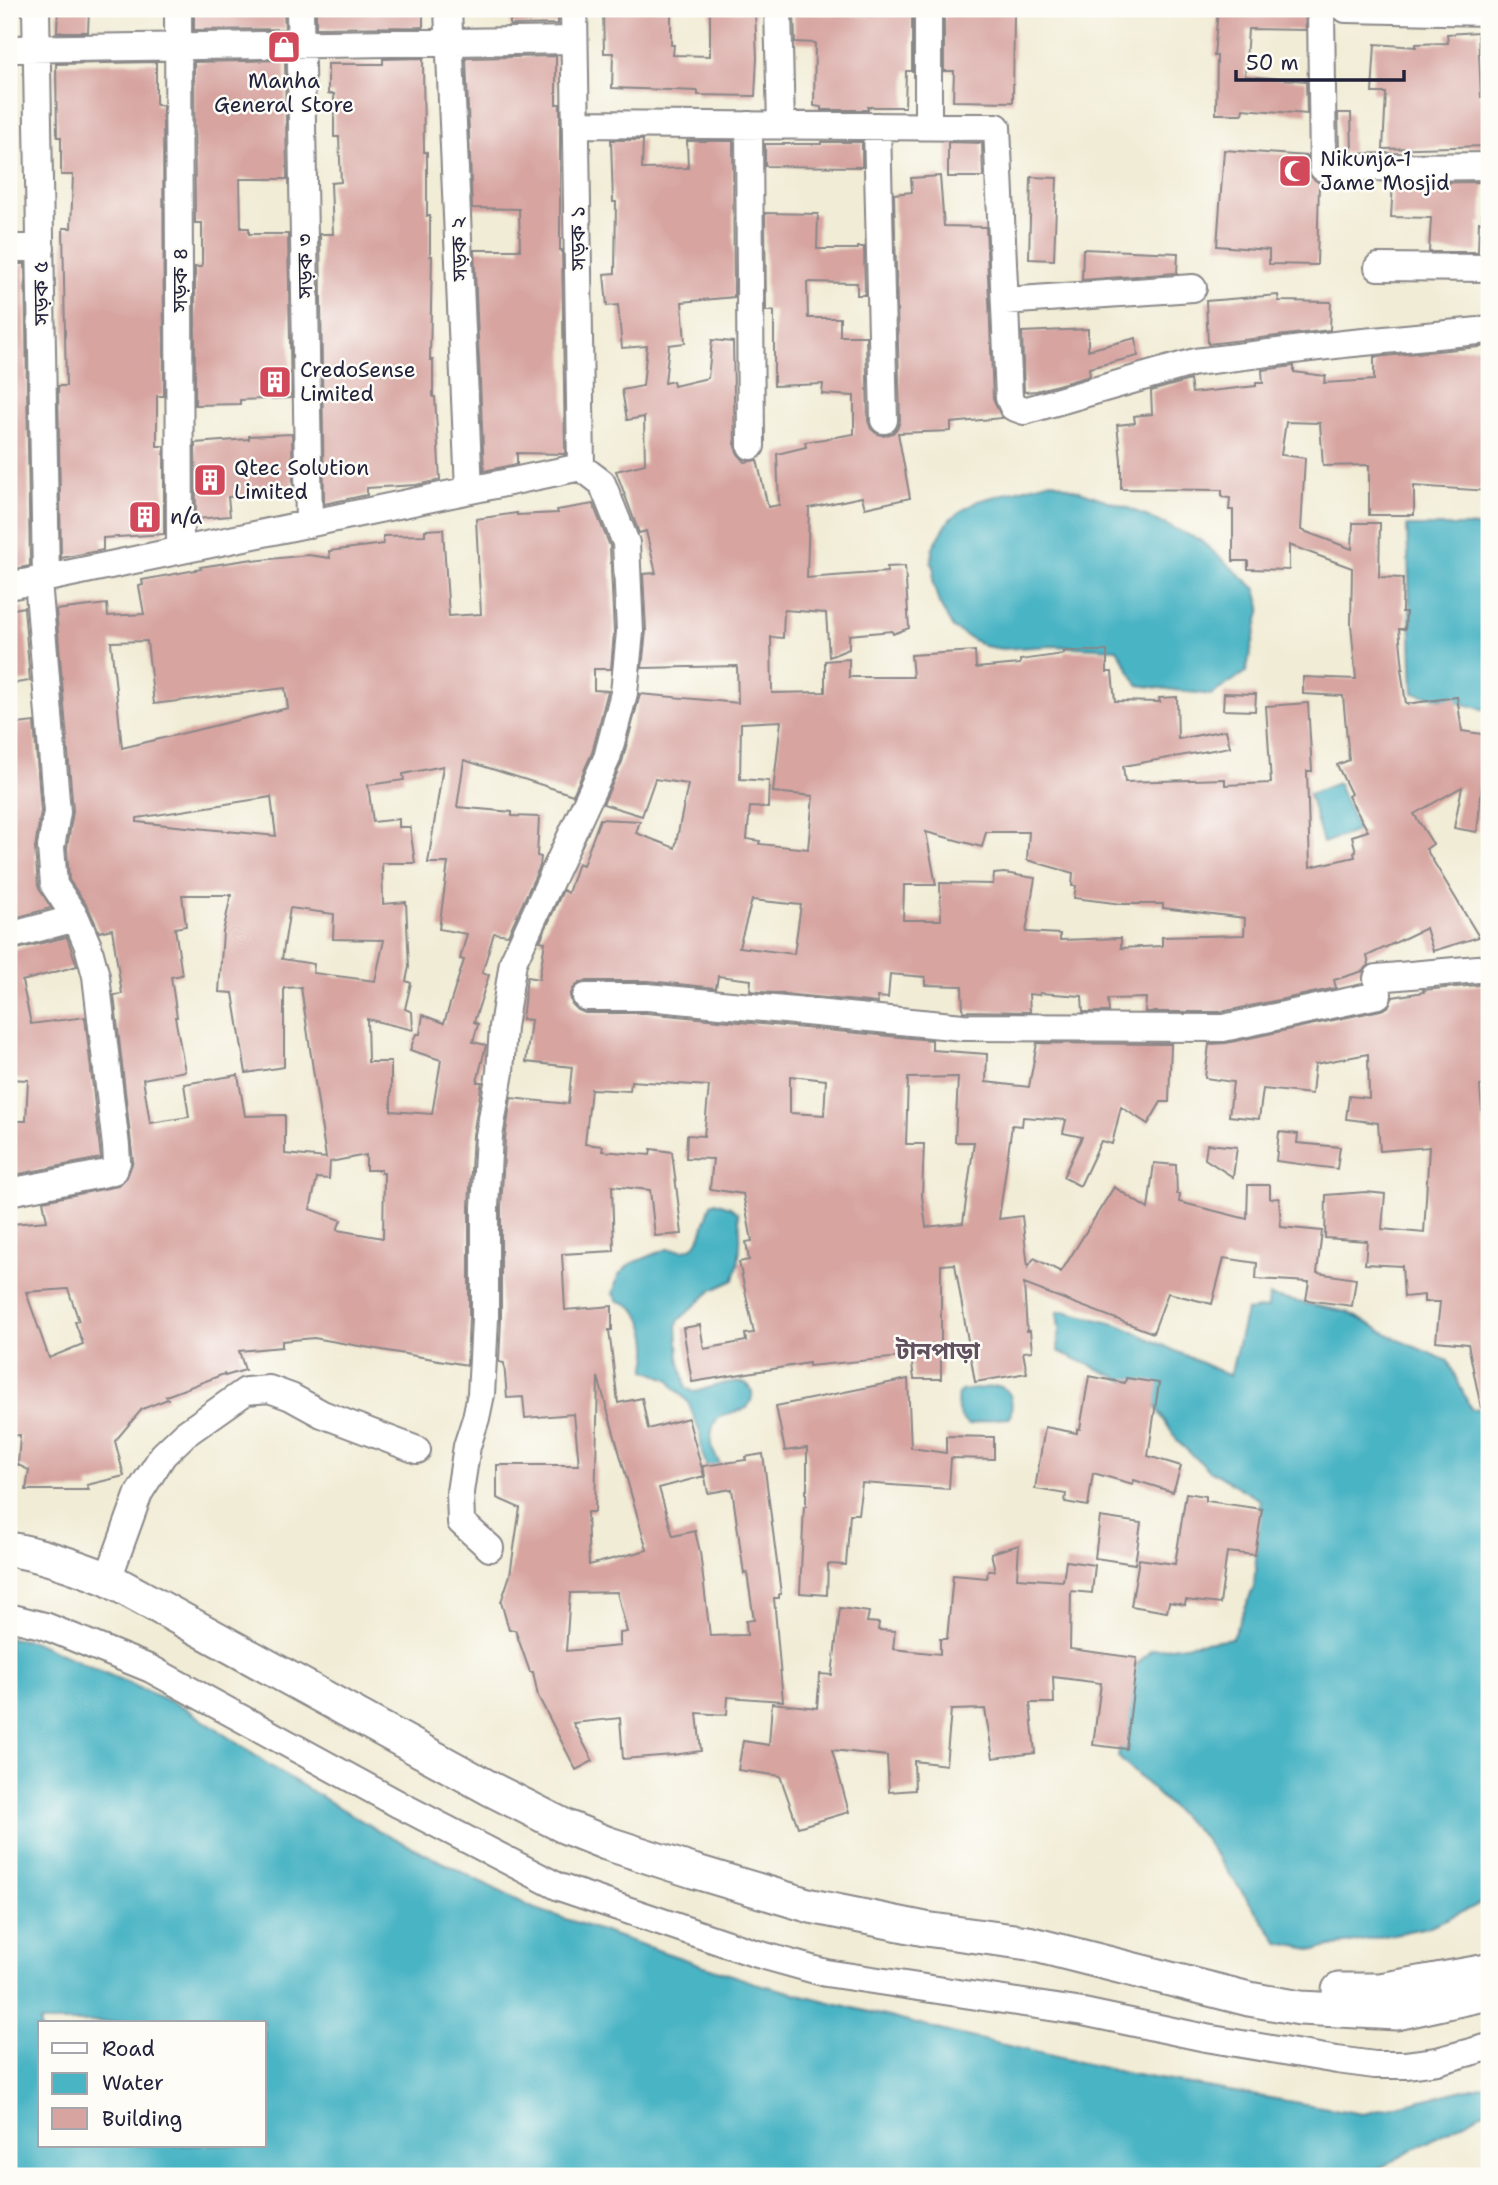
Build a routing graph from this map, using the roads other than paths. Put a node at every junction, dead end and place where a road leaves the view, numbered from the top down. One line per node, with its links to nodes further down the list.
1 (36, 9): 16 (street, সড়ক ৫)
2 (178, 9): 14 (street, সড়ক ৪)
3 (300, 9): 13 (street, সড়ক ৩)
4 (448, 9): 12 (street, সড়ক ২)
5 (574, 9): 11 (street, সড়ক ১)
6 (778, 9): 19 (street)
7 (928, 9): 21 (street)
8 (1321, 9): 22 (street)
9 (1346, 9): 10 (street)
10 (1489, 12)
11 (574, 40): 12 (street); 17 (street, সড়ক ১)
12 (450, 42): 13 (street); 33 (street, সড়ক ২)
13 (301, 45): 14 (street); 34 (street, সড়ক ৩)
14 (179, 47): 16 (street); 35 (street, সড়ক ৪)
15 (9, 49): 16 (street)
16 (37, 49): 24 (street, সড়ক ৫)
17 (576, 124): 18 (street); 32 (street, সড়ক ১)
18 (749, 125): 19 (street); 31 (street)
19 (781, 125): 20 (street)
20 (877, 126): 21 (street); 30 (street)
21 (928, 126): 28 (street)
22 (1489, 166)
23 (9, 248): 24 (street)
24 (41, 248): 36 (street, সড়ক ৫)
25 (1378, 267): 26 (street)
26 (1489, 268)
27 (1193, 288): 28 (street)
28 (1005, 302): 29 (street)
29 (1489, 330)
30 (884, 420)
31 (751, 446)
32 (582, 467): 33 (street); 44 (street)
33 (469, 490): 34 (street)
34 (309, 524): 35 (street)
35 (180, 550): 36 (street)
36 (42, 579): 37 (street); 38 (street, সড়ক ৫)
37 (9, 586)
38 (76, 918): 39 (street); 42 (street, সড়ক ৫)
39 (9, 936)
40 (1489, 968): 41 (street)
41 (586, 997)
42 (9, 1192)
43 (417, 1450): 46 (street)
44 (490, 1548)
45 (9, 1549): 46 (main road)
46 (108, 1579): 48 (main road)
47 (9, 1616): 51 (street)
48 (1125, 1966): 49 (main road); 50 (main road)
49 (1489, 1971)
50 (1489, 1993)
51 (1489, 2048)

